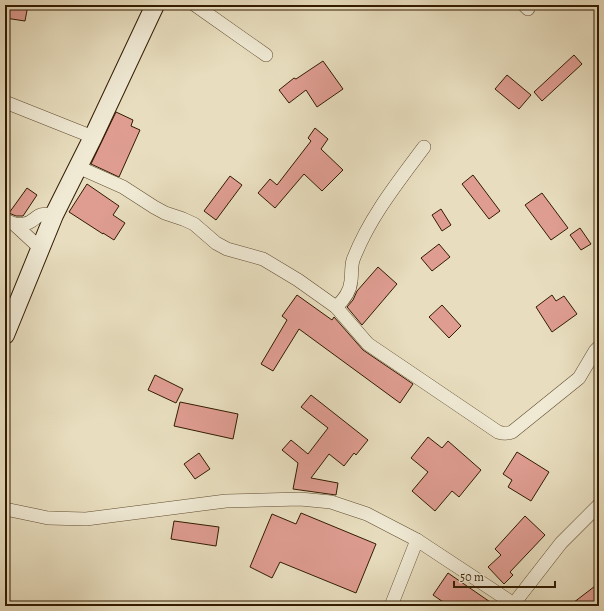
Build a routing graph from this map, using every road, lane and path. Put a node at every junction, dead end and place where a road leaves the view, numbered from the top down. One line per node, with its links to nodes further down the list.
1 (155, 5): 5 (street)
2 (195, 5): 3 (street)
3 (266, 55)
4 (5, 102): 5 (street)
5 (93, 136): 7 (street)
6 (424, 147): 11 (street)
7 (78, 167): 8 (street); 11 (street)
8 (54, 215): 9 (street); 10 (street)
9 (9, 222): 10 (street)
10 (40, 248): 12 (street)
11 (336, 307): 13 (street)
12 (5, 335)
13 (599, 347)
14 (599, 505): 17 (street)
15 (5, 509): 16 (street)
16 (417, 540): 17 (street); 18 (street)
17 (514, 605)
18 (391, 606)

